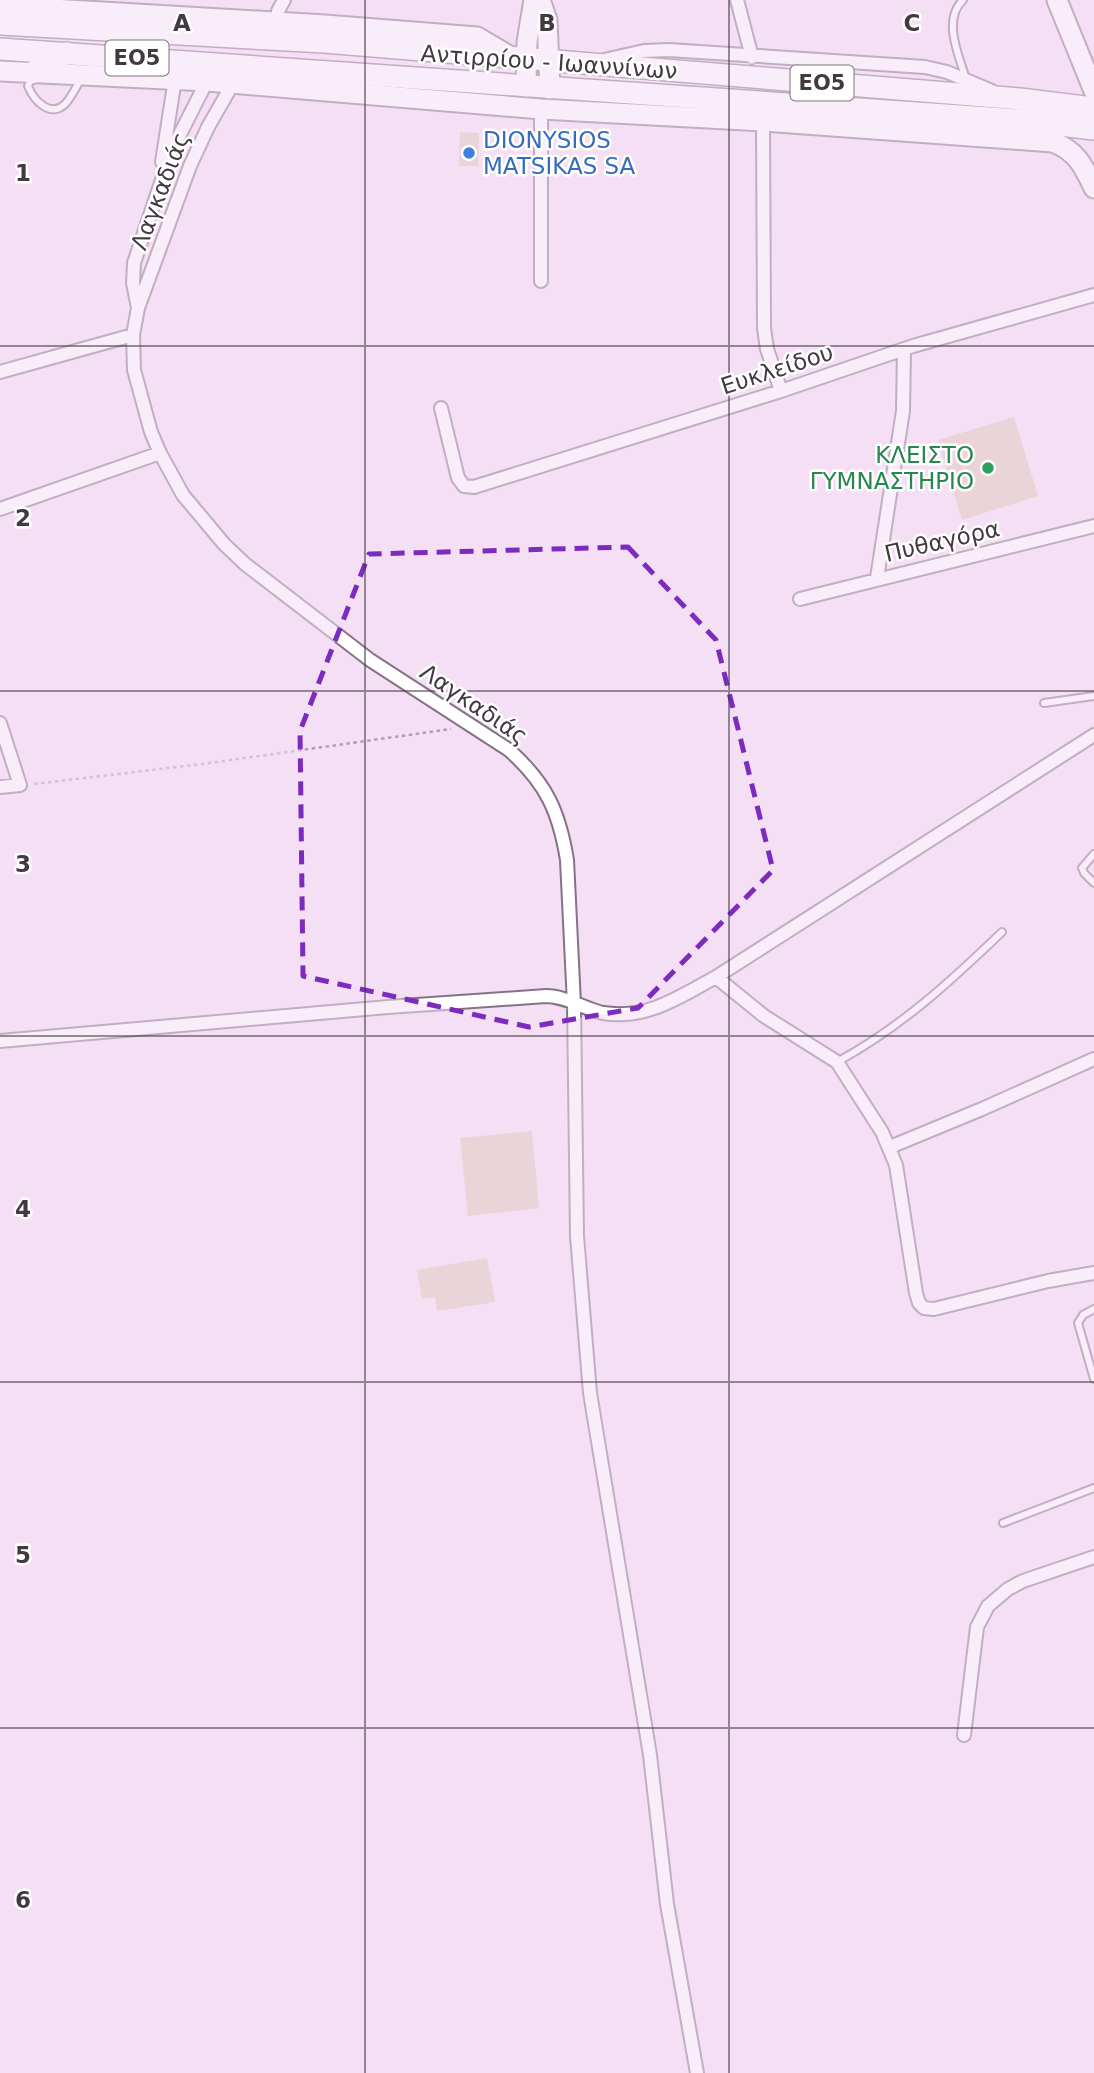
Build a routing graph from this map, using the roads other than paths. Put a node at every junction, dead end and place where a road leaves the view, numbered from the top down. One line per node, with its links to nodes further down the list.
1 (534, 0): 12 (street)
2 (540, 0): 13 (street)
3 (737, 0): 11 (street)
4 (963, 0): 19 (lane)
5 (1057, 0): 21 (street)
6 (51, 4): 7 (street); 12 (street)
7 (0, 6)
8 (0, 24): 12 (main road, Αντιρρίου - Ιωαννίνων / ΕΟ5)
9 (0, 48): 10 (main road, Αντιρρίου - Ιωαννίνων / ΕΟ5)
10 (67, 53): 16 (main road); 22 (main road, Αντιρρίου - Ιωαννίνων / ΕΟ5)
11 (752, 57): 14 (street); 19 (street)
12 (519, 58): 13 (main road, Αντιρρίου - Ιωαννίνων / ΕΟ5); 22 (street)
13 (550, 61): 14 (main road, Αντιρρίου - Ιωαννίνων / ΕΟ5); 23 (street)
14 (594, 63): 25 (main road, Αντιρρίου - Ιωαννίνων / ΕΟ5)
15 (0, 71): 16 (street)
16 (33, 73): 17 (street); 17 (lane)
17 (84, 74): 18 (street)
18 (175, 79): 20 (street); 30 (street, Λαγκαδιάς)
19 (966, 79): 25 (street)
20 (206, 81): 27 (street); 30 (street, Λαγκαδιάς)
21 (1092, 85)
22 (526, 87): 23 (main road, Αντιρρίου - Ιωαννίνων / ΕΟ5)
23 (550, 89): 29 (main road, Αντιρρίου - Ιωαννίνων / ΕΟ5)
24 (228, 92): 34 (street, Λαγκαδιάς)
25 (1020, 99): 26 (main road, Αντιρρίου - Ιωαννίνων / ΕΟ5)
26 (1094, 108)
27 (541, 109): 28 (street); 32 (street)
28 (763, 121): 31 (street); 38 (street)
29 (1094, 129)
30 (160, 181): 34 (street, Λαγκαδιάς)
31 (1094, 188)
32 (541, 281)
33 (1094, 295): 36 (street, Ευκλείδου)
34 (138, 308): 35 (street, Λαγκαδιάς)
35 (133, 335): 37 (street); 40 (street, Λαγκαδιάς)
36 (904, 350): 38 (street, Ευκλείδου); 43 (street)
37 (0, 372)
38 (781, 391): 39 (street, Ευκλείδου)
39 (441, 408)
40 (160, 453): 41 (street); 54 (street, Λαγκαδιάς)
41 (0, 509)
42 (1094, 526): 43 (street, Πυθαγόρα)
43 (877, 578): 44 (street, Πυθαγόρα)
44 (800, 599)
45 (1094, 696): 46 (lane)
46 (1044, 703)
47 (0, 723): 49 (street)
48 (1094, 735): 53 (street)
49 (0, 788)
50 (1094, 854): 51 (lane)
51 (1094, 883)
52 (1002, 932): 57 (lane)
53 (716, 977): 54 (street); 57 (street)
54 (574, 1004): 55 (street); 66 (street, Λαγκαδιάς)
55 (0, 1041)
56 (1094, 1059): 58 (street)
57 (837, 1062): 58 (street)
58 (890, 1147): 59 (street)
59 (1094, 1273)
60 (1094, 1309): 61 (lane)
61 (1094, 1379)
62 (1094, 1488): 63 (lane)
63 (1003, 1523)
64 (1094, 1557): 65 (street)
65 (964, 1735)
66 (697, 2073)

